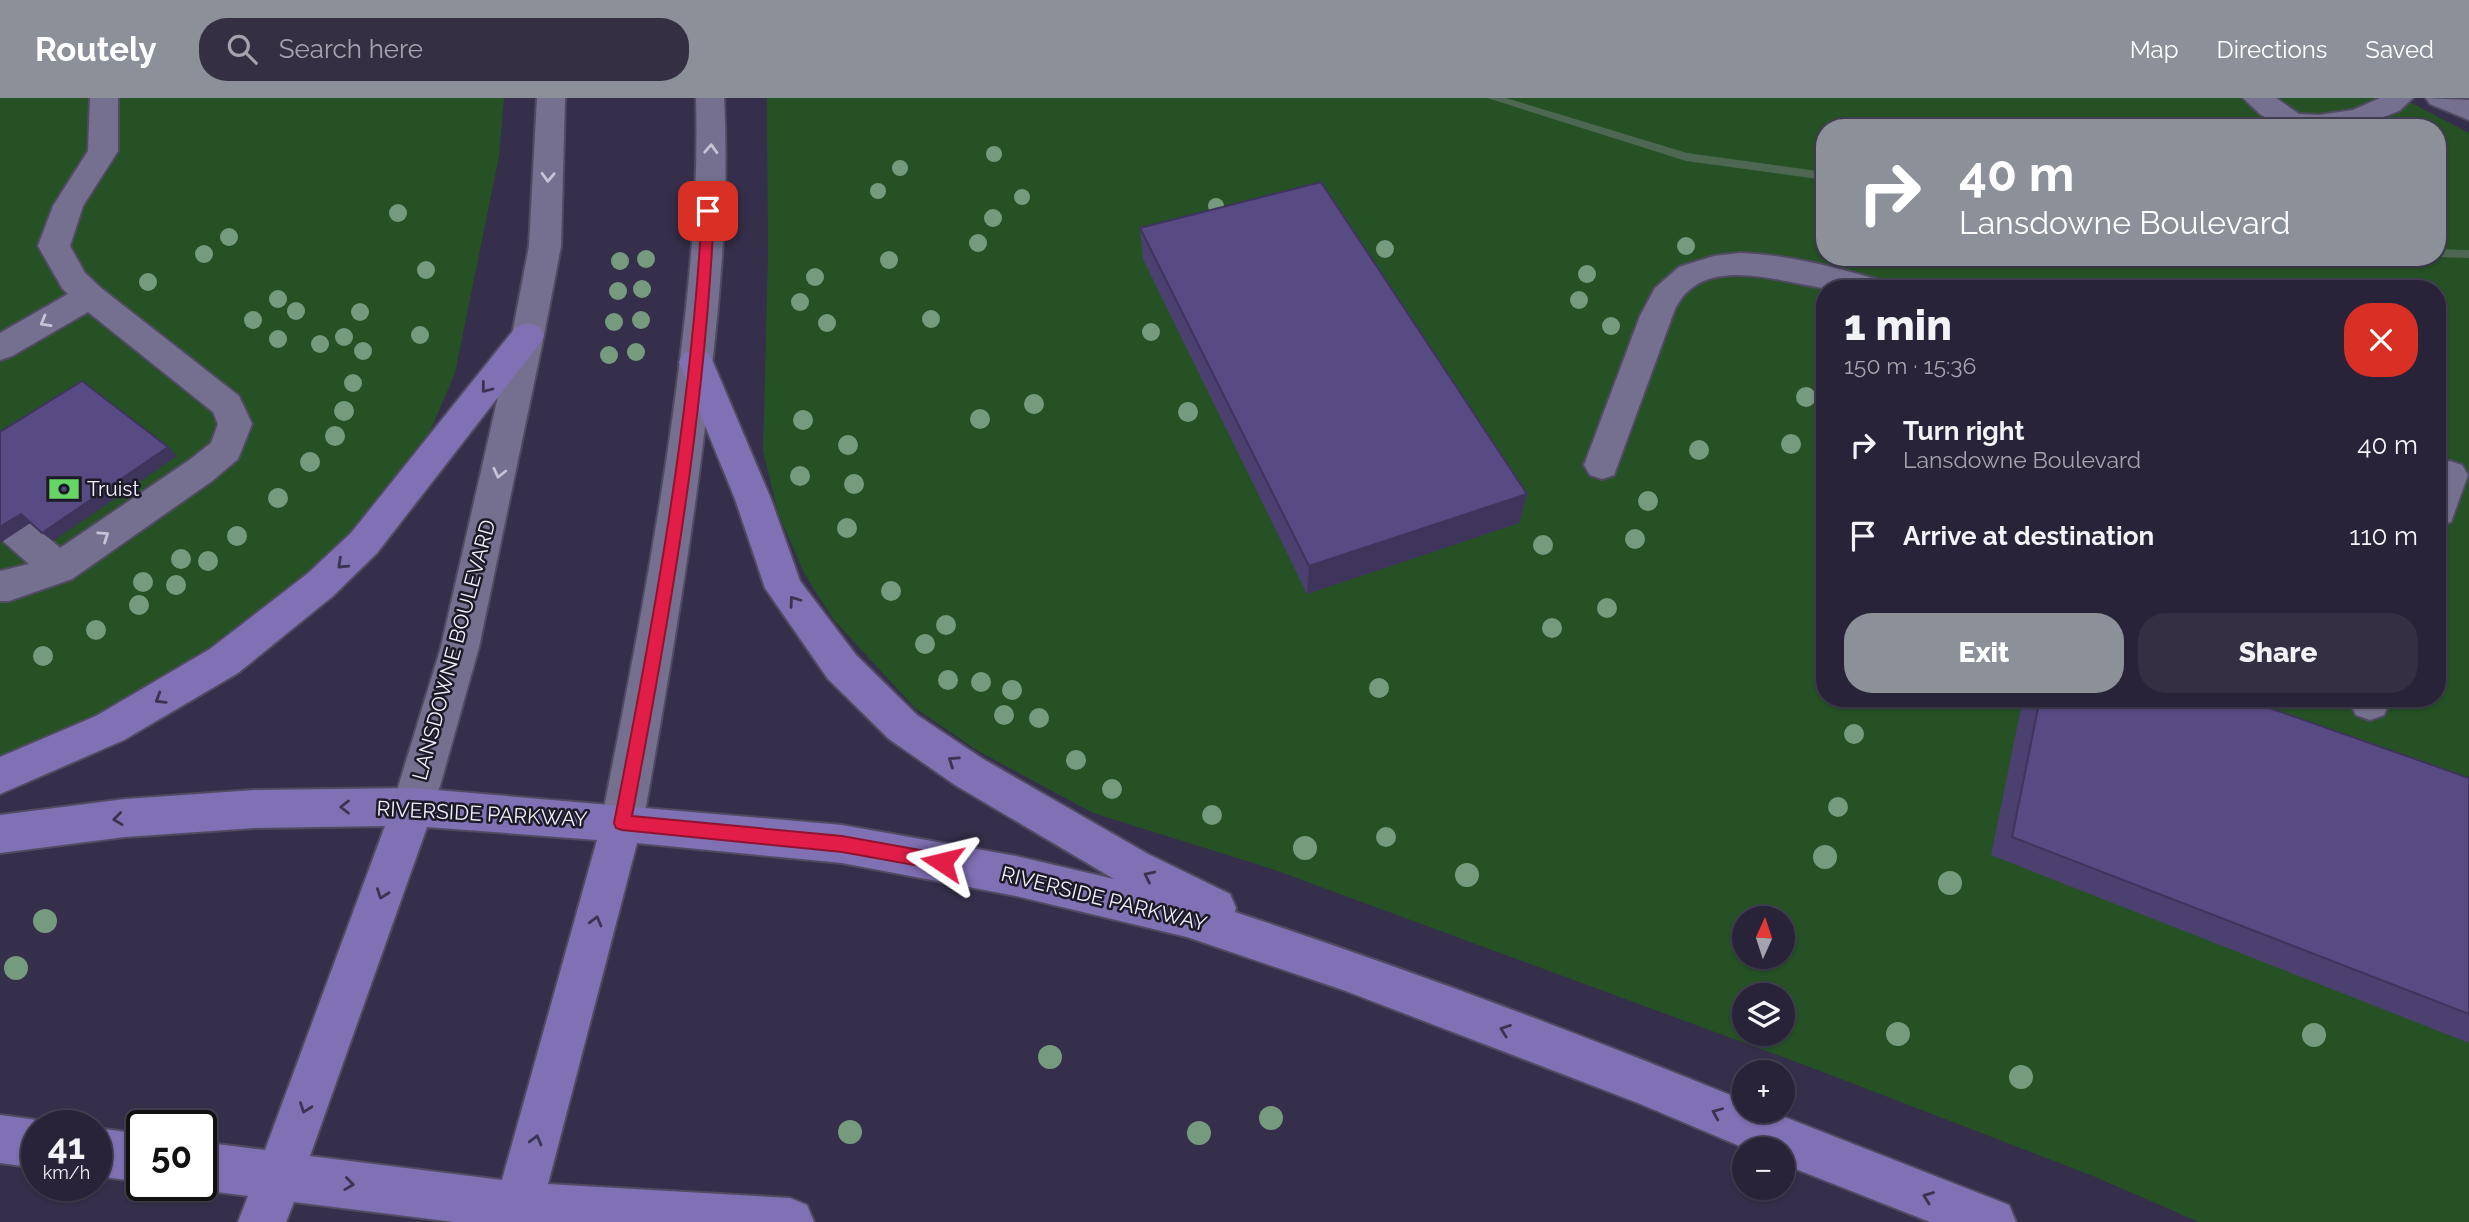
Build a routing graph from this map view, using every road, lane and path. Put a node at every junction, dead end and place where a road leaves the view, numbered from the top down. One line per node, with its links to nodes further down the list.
1 (104, 98): 11 (street)
2 (551, 98): 12 (street, LANSDOWNE BOULEVARD, one-way to 12)
3 (710, 98): 14 (street, one-way to 3)
4 (2257, 98): 8 (street)
5 (2399, 98): 9 (street)
6 (2441, 98): 7 (street)
7 (2469, 111)
8 (2288, 119)
9 (2353, 119)
10 (1835, 280): 15 (street)
11 (89, 296): 13 (street, one-way to 13); 17 (street, one-way to 11)
12 (528, 335): 18 (main road, one-way to 18); 19 (street, LANSDOWNE BOULEVARD, one-way to 19)
13 (0, 348)
14 (696, 362): 20 (street); 22 (main road, one-way to 14)
15 (1602, 465)
16 (8, 538): 17 (street)
17 (31, 577)
18 (0, 776)
19 (413, 807): 20 (main road, RIVERSIDE PARKWAY); 21 (main road, RIVERSIDE PARKWAY, one-way to 21); 26 (main road, LANSDOWNE BOULEVARD, one-way to 26)
20 (622, 823): 22 (main road, RIVERSIDE PARKWAY); 27 (main road, one-way to 20)
21 (0, 834)
22 (1343, 969): 30 (main road, RIVERSIDE PARKWAY, one-way to 22)
23 (0, 1139): 24 (main road)
24 (21, 1142)
25 (217, 1168): 26 (main road)
26 (281, 1175): 27 (main road, one-way to 27); 28 (main road, LANSDOWNE BOULEVARD)
27 (516, 1214): 29 (main road)
28 (262, 1222)
29 (790, 1222)
30 (1992, 1222)

